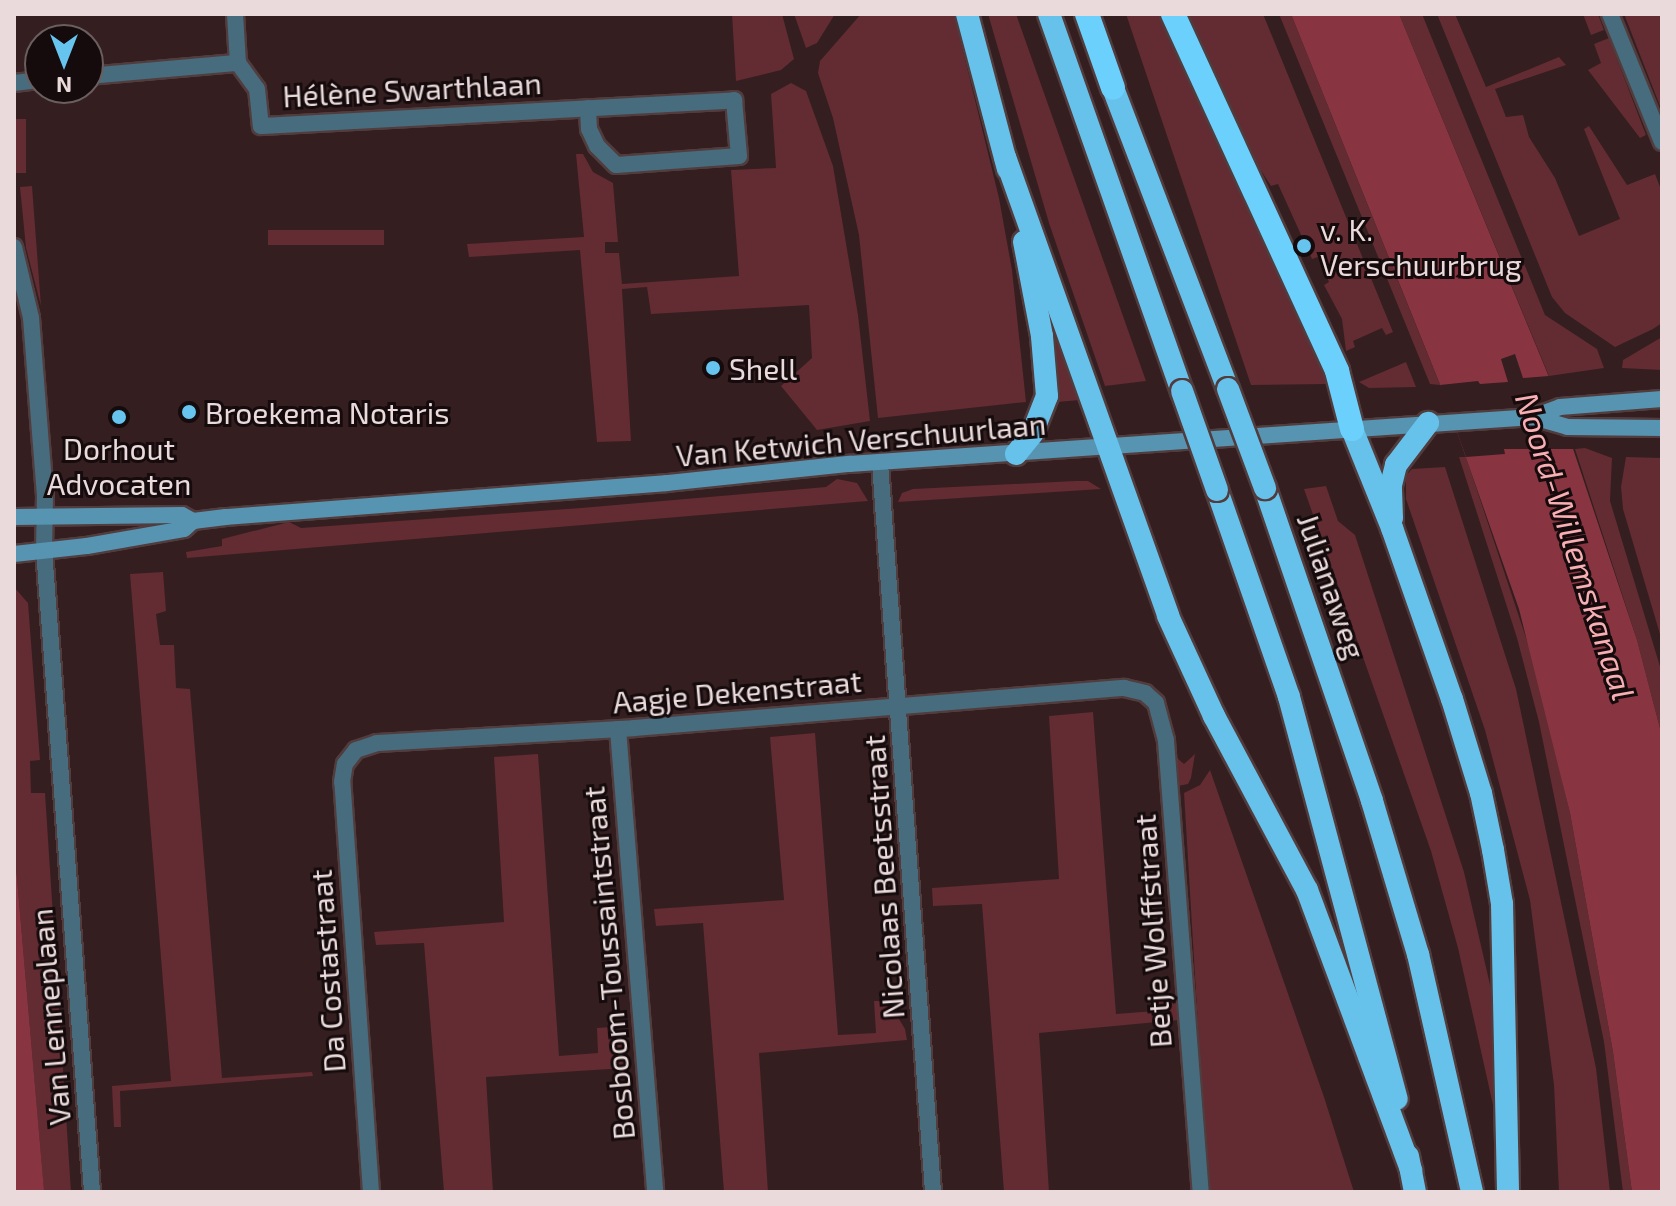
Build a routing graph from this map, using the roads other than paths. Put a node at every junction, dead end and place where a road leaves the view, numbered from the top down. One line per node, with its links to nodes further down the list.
1 (235, 14): 7 (street, Hélène Swarthlaan)
2 (967, 14): 12 (highway)
3 (1049, 14): 32 (highway, bridge)
4 (1087, 14): 9 (highway, Julianaweg)
5 (1173, 14): 18 (highway)
6 (1610, 14): 11 (street)
7 (238, 63): 8 (street); 10 (street, Hélène Swarthlaan)
8 (104, 75)
9 (1113, 88): 38 (highway, Julianaweg, bridge)
10 (588, 108): 10 (street, Hélène Swarthlaan)
11 (1662, 142)
12 (1005, 157): 19 (highway); 20 (highway)
13 (14, 247): 22 (street, Van Lenneplaan)
14 (1662, 399): 15 (main road)
15 (1533, 417): 16 (main road, Van Ketwich Verschuurlaan); 17 (main road)
16 (1428, 423): 18 (main road, Van Ketwich Verschuurlaan); 25 (highway)
17 (1662, 428)
18 (1352, 429): 19 (main road, Van Ketwich Verschuurlaan); 25 (highway)
19 (1108, 448): 20 (main road, Van Ketwich Verschuurlaan); 32 (highway)
20 (1016, 454): 21 (main road, Van Ketwich Verschuurlaan)
21 (880, 463): 24 (main road, Van Ketwich Verschuurlaan); 29 (street, Nicolaas Beetsstraat)
22 (44, 515): 23 (main road, Van Ketwich Verschuurlaan); 24 (main road, Van Ketwich Verschuurlaan); 26 (street, Van Lenneplaan)
23 (14, 517)
24 (193, 521): 26 (main road, Van Ketwich Verschuurlaan)
25 (1392, 528): 39 (highway)
26 (44, 550): 27 (main road, Van Ketwich Verschuurlaan); 33 (street, Van Lenneplaan)
27 (14, 554)
28 (1124, 688): 29 (street, Aagje Dekenstraat); 37 (street, Betje Wolffstraat)
29 (900, 706): 30 (street, Aagje Dekenstraat); 36 (street, Nicolaas Beetsstraat)
30 (618, 729): 31 (street, Aagje Dekenstraat); 35 (street, Bosboom-Toussaintstraat)
31 (356, 750): 34 (street, Da Costastraat)
32 (1413, 1181)
33 (92, 1192)
34 (371, 1192)
35 (655, 1192)
36 (933, 1192)
37 (1201, 1192)
38 (1472, 1192)
39 (1508, 1192)

